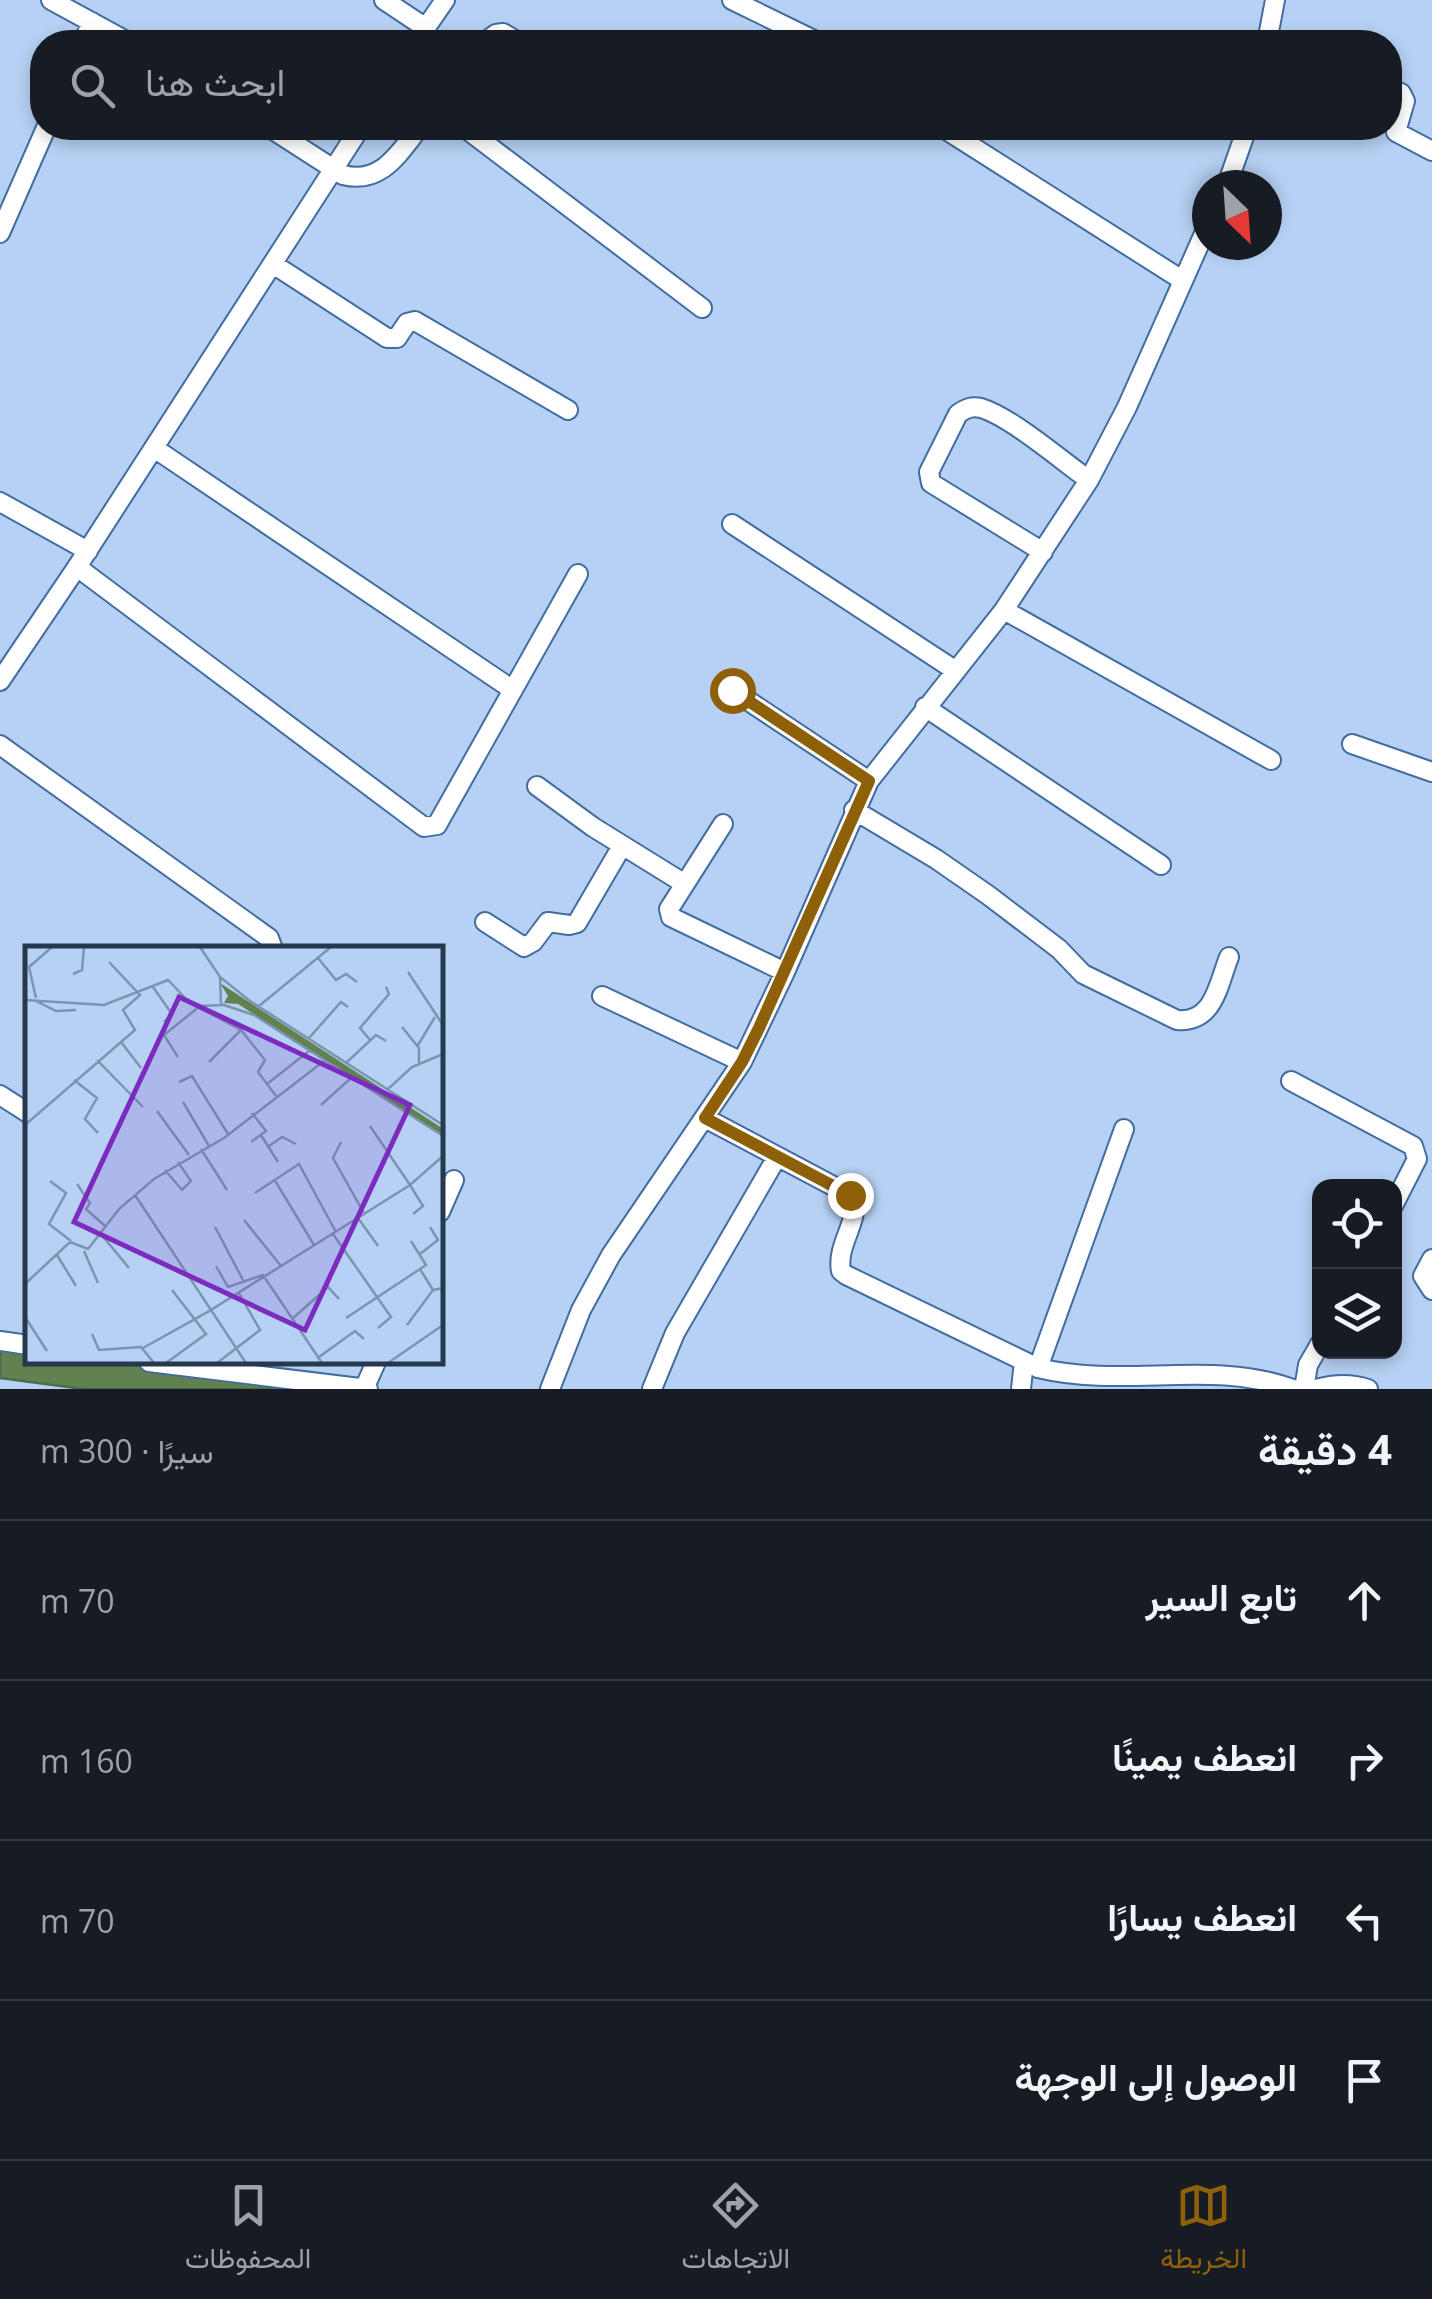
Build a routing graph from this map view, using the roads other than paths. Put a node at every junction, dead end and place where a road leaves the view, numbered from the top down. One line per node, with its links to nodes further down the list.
1 (52, 0): 6 (street)
2 (384, 0): 9 (street)
3 (444, 0): 10 (street)
4 (732, 0): 11 (street)
5 (1271, 2): 12 (street)
6 (92, 22): 7 (street); 8 (street)
7 (89, 30)
8 (106, 30)
9 (416, 30)
10 (424, 30)
11 (793, 30)
12 (1269, 30)
13 (1402, 135): 21 (street)
14 (41, 140): 24 (street)
15 (290, 140): 22 (street)
16 (352, 140): 22 (street)
17 (409, 140): 22 (street)
18 (481, 140): 28 (street)
19 (961, 140): 27 (street)
20 (1243, 140): 23 (street)
21 (1432, 151)
22 (334, 167): 26 (street)
23 (1232, 170)
24 (0, 233)
25 (1192, 259): 27 (street)
26 (273, 264): 29 (street); 30 (street)
27 (1182, 280): 31 (street)
28 (702, 308)
29 (568, 410)
30 (154, 448): 34 (street); 41 (street)
31 (1089, 480): 35 (street); 35 (street)
32 (0, 502): 34 (street)
33 (732, 524): 39 (street)
34 (88, 550): 36 (street)
35 (1043, 552): 38 (street)
36 (78, 567): 40 (street); 41 (street)
37 (578, 574): 41 (street)
38 (1004, 610): 39 (street); 46 (street)
39 (956, 671): 43 (street)
40 (0, 682)
41 (513, 690)
42 (732, 690): 48 (street)
43 (925, 707): 48 (street); 53 (street)
44 (1352, 744): 47 (street)
45 (0, 745): 56 (street)
46 (1271, 760)
47 (1432, 772)
48 (869, 781): 50 (street)
49 (537, 786): 52 (street)
50 (854, 810): 57 (street); 58 (street)
51 (723, 824): 54 (street)
52 (622, 846): 54 (street); 55 (street)
53 (1161, 865)
54 (685, 884): 58 (street)
55 (485, 922)
56 (272, 946)
57 (1229, 956)
58 (786, 972): 60 (street)
59 (602, 996): 60 (street)
60 (742, 1062): 64 (street)
61 (1291, 1081): 68 (street)
62 (0, 1095): 63 (street)
63 (25, 1110)
64 (705, 1118): 66 (street); 80 (street)
65 (1124, 1129): 77 (street)
66 (777, 1157): 77 (street); 81 (street)
67 (454, 1180): 69 (street)
68 (1402, 1188)
69 (442, 1207)
70 (1432, 1258): 71 (street)
71 (1432, 1290)
72 (0, 1341): 73 (street)
73 (25, 1345)
74 (1312, 1358): 84 (street)
75 (182, 1364): 78 (street)
76 (375, 1364): 79 (street)
77 (1031, 1364): 82 (street); 83 (street)
78 (216, 1366): 79 (street)
79 (366, 1389)
80 (550, 1389)
81 (652, 1389)
82 (1020, 1389)
83 (1293, 1389)
84 (1304, 1389)
85 (1316, 1389): 86 (street)
86 (1368, 1389)

